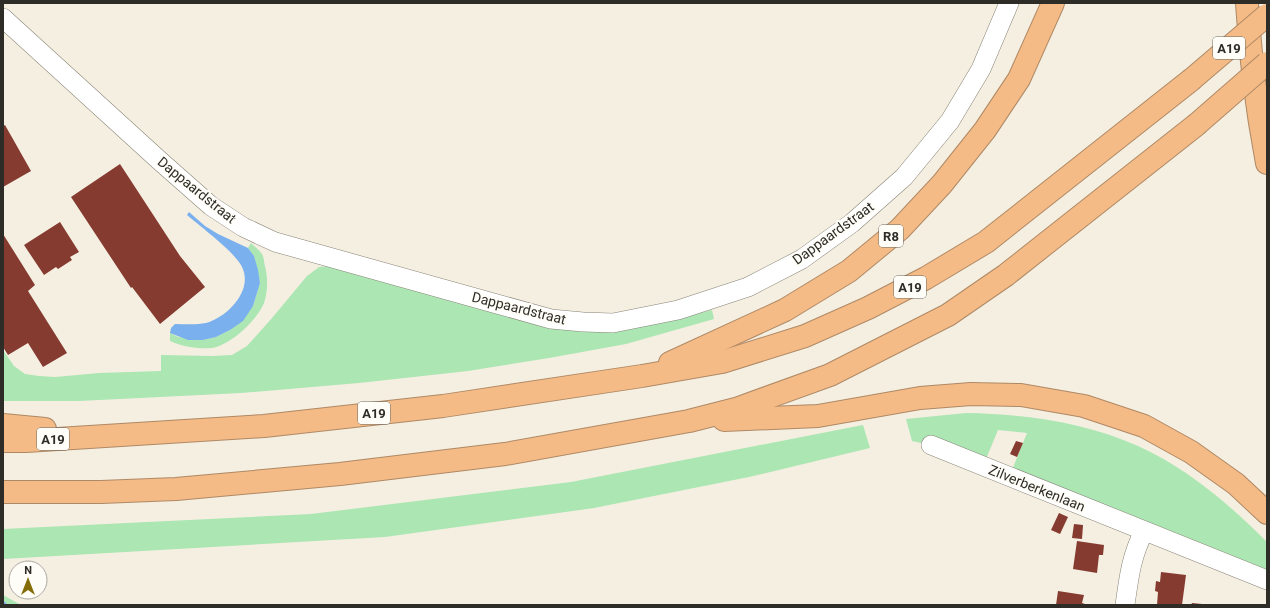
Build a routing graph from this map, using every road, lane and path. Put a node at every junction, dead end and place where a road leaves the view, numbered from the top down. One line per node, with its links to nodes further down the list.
1 (1009, 3): 5 (street, Dappaardstraat)
2 (1052, 3): 8 (highway, R8)
3 (1247, 3): 7 (highway)
4 (1267, 16): 8 (highway, A19, bridge)
5 (3, 18)
6 (1267, 63): 9 (highway, A19, bridge)
7 (1267, 163)
8 (642, 376): 11 (highway, A19)
9 (689, 421): 14 (highway); 15 (highway)
10 (3, 425): 11 (highway)
11 (104, 436): 12 (highway, A19)
12 (3, 441)
13 (931, 445): 16 (street, Zilverberkenlaan)
14 (3, 492)
15 (1267, 513)
16 (1144, 531): 17 (street, Zilverberkenlaan); 18 (street)
17 (1267, 580)
18 (1125, 605)

